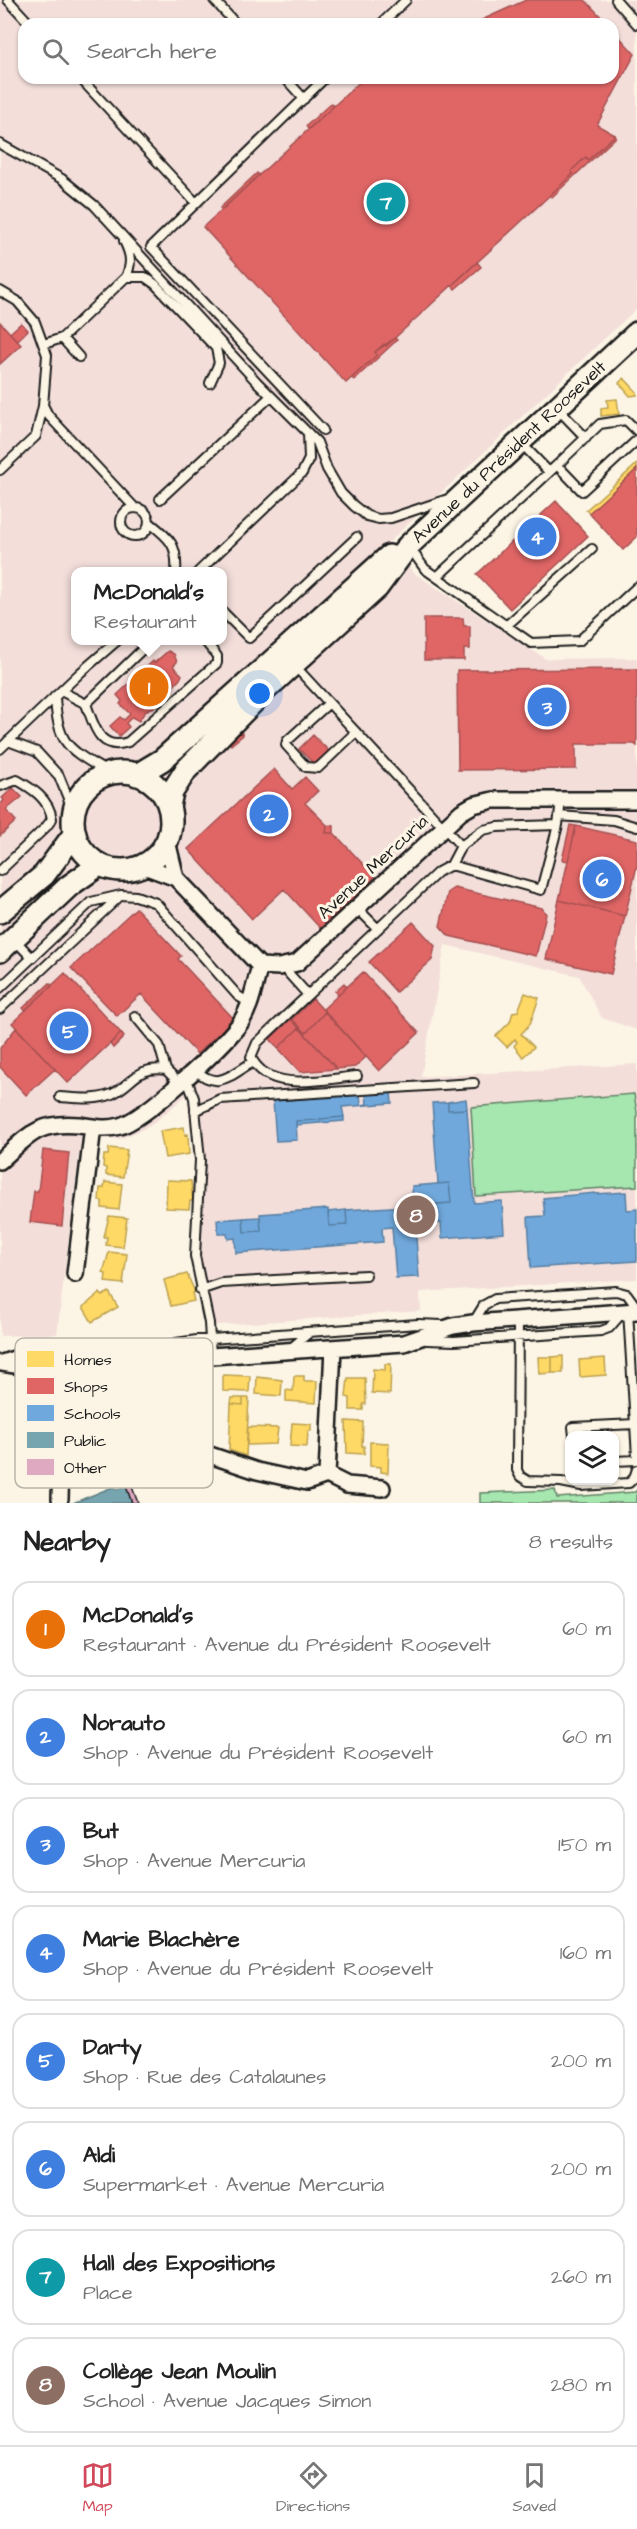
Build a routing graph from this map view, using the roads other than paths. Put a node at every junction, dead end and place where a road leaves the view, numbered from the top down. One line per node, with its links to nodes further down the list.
1 (8, 0): 5 (lane)
2 (214, 0): 6 (lane)
3 (406, 0): 7 (lane)
4 (616, 0): 8 (lane)
5 (24, 18)
6 (230, 18)
7 (387, 18)
8 (637, 24)
9 (86, 84): 14 (lane)
10 (290, 84): 12 (lane)
11 (319, 84): 12 (lane)
12 (304, 99): 14 (lane)
13 (0, 144): 15 (lane)
14 (196, 203): 26 (lane)
15 (118, 231): 16 (lane); 23 (lane)
16 (126, 277): 19 (lane); 22 (lane)
17 (0, 291): 20 (lane)
18 (637, 333): 25 (main road, Avenue du Président Roosevelt)
19 (63, 338): 20 (lane); 21 (lane)
20 (44, 344): 24 (lane)
21 (79, 357)
22 (210, 383)
23 (271, 396): 28 (lane); 36 (lane)
24 (44, 406): 33 (lane); 37 (lane)
25 (557, 408): 29 (lane); 31 (main road, Avenue du Président Roosevelt)
26 (323, 430)
27 (637, 431): 29 (lane)
28 (308, 433): 35 (lane); 43 (lane)
29 (586, 438): 32 (lane)
30 (637, 440): 32 (lane)
31 (520, 442): 34 (lane); 35 (main road, Avenue du Président Roosevelt)
32 (557, 465): 34 (lane)
33 (0, 470)
34 (549, 472): 44 (lane)
35 (464, 494): 40 (main road, Avenue du Président Roosevelt)
36 (160, 499)
37 (135, 508): 38 (lane); 38 (lane)
38 (149, 522): 42 (lane)
39 (357, 537): 46 (lane)
40 (408, 546): 44 (lane); 51 (main road, Avenue du Président Roosevelt); 59 (main road, Avenue du Président Roosevelt)
41 (592, 549): 47 (lane)
42 (176, 567)
43 (203, 567)
44 (437, 577): 47 (lane)
45 (637, 587): 47 (lane)
46 (227, 616)
47 (506, 626)
48 (112, 645): 52 (lane)
49 (147, 645): 54 (lane)
50 (208, 645): 54 (lane)
51 (293, 664): 53 (lane); 63 (main road, Avenue du Président Roosevelt)
52 (58, 694): 54 (lane); 56 (lane); 58 (lane)
53 (329, 703): 55 (lane); 55 (lane)
54 (86, 704)
55 (356, 732): 68 (lane)
56 (8, 741): 57 (lane); 65 (lane)
57 (0, 749)
58 (110, 774): 59 (main road); 65 (main road)
59 (137, 775): 63 (main road)
60 (1, 783): 74 (lane)
61 (561, 800): 62 (street, Avenue Mercuria); 64 (lane); 68 (street, Avenue Mercuria)
62 (637, 800)
63 (169, 807): 69 (main road)
64 (559, 816): 66 (lane); 67 (lane)
65 (75, 823): 71 (main road); 78 (main road)
66 (558, 825): 70 (lane); 72 (lane)
67 (637, 827)
68 (444, 828): 70 (lane); 77 (street, Avenue Mercuria)
69 (167, 841): 73 (main road); 75 (street)
70 (461, 846): 72 (lane)
71 (99, 865): 73 (main road); 80 (main road)
72 (451, 865): 79 (lane)
73 (144, 866): 75 (street)
74 (0, 871)
75 (176, 878): 82 (street)
76 (121, 895): 81 (lane); 86 (lane); 87 (lane)
77 (357, 908): 79 (lane); 83 (street, Avenue Mercuria)
78 (0, 912)
79 (378, 929): 85 (lane)
80 (7, 945): 81 (lane)
81 (32, 958): 84 (lane)
82 (260, 966): 83 (street, Avenue Mercuria); 86 (street)
83 (282, 966): 85 (lane)
84 (0, 988)
85 (308, 995): 89 (lane)
86 (250, 1003): 91 (street)
87 (0, 1008)
88 (135, 1016): 90 (lane)
89 (253, 1062): 91 (lane); 92 (lane)
90 (166, 1070): 91 (lane); 94 (lane)
91 (186, 1076): 95 (lane); 96 (street)
92 (357, 1076)
93 (474, 1083): 95 (lane)
94 (60, 1097)
95 (195, 1111): 100 (lane)
96 (93, 1127): 97 (street); 98 (street)
97 (0, 1161)
98 (75, 1275)
99 (366, 1275): 100 (lane)
100 (201, 1290): 107 (lane)
101 (631, 1310): 102 (street); 103 (lane); 106 (lane); 113 (lane)
102 (518, 1319): 103 (street); 106 (lane)
103 (473, 1323): 104 (street)
104 (453, 1326): 105 (lane); 109 (street)
105 (310, 1332): 108 (lane); 111 (lane)
106 (518, 1336): 109 (lane); 120 (lane)
107 (210, 1338)
108 (213, 1339)
109 (419, 1339): 110 (street)
110 (333, 1348): 111 (street); 119 (street)
111 (288, 1351): 112 (street)
112 (213, 1356)
113 (635, 1420): 114 (lane); 116 (lane)
114 (573, 1431)
115 (213, 1455): 119 (street)
116 (637, 1458): 117 (lane)
117 (619, 1460)
118 (637, 1469): 121 (lane)
119 (327, 1475): 123 (street)
120 (565, 1482)
121 (619, 1483)
122 (61, 1488): 124 (street)
123 (381, 1488)
124 (60, 1499)

